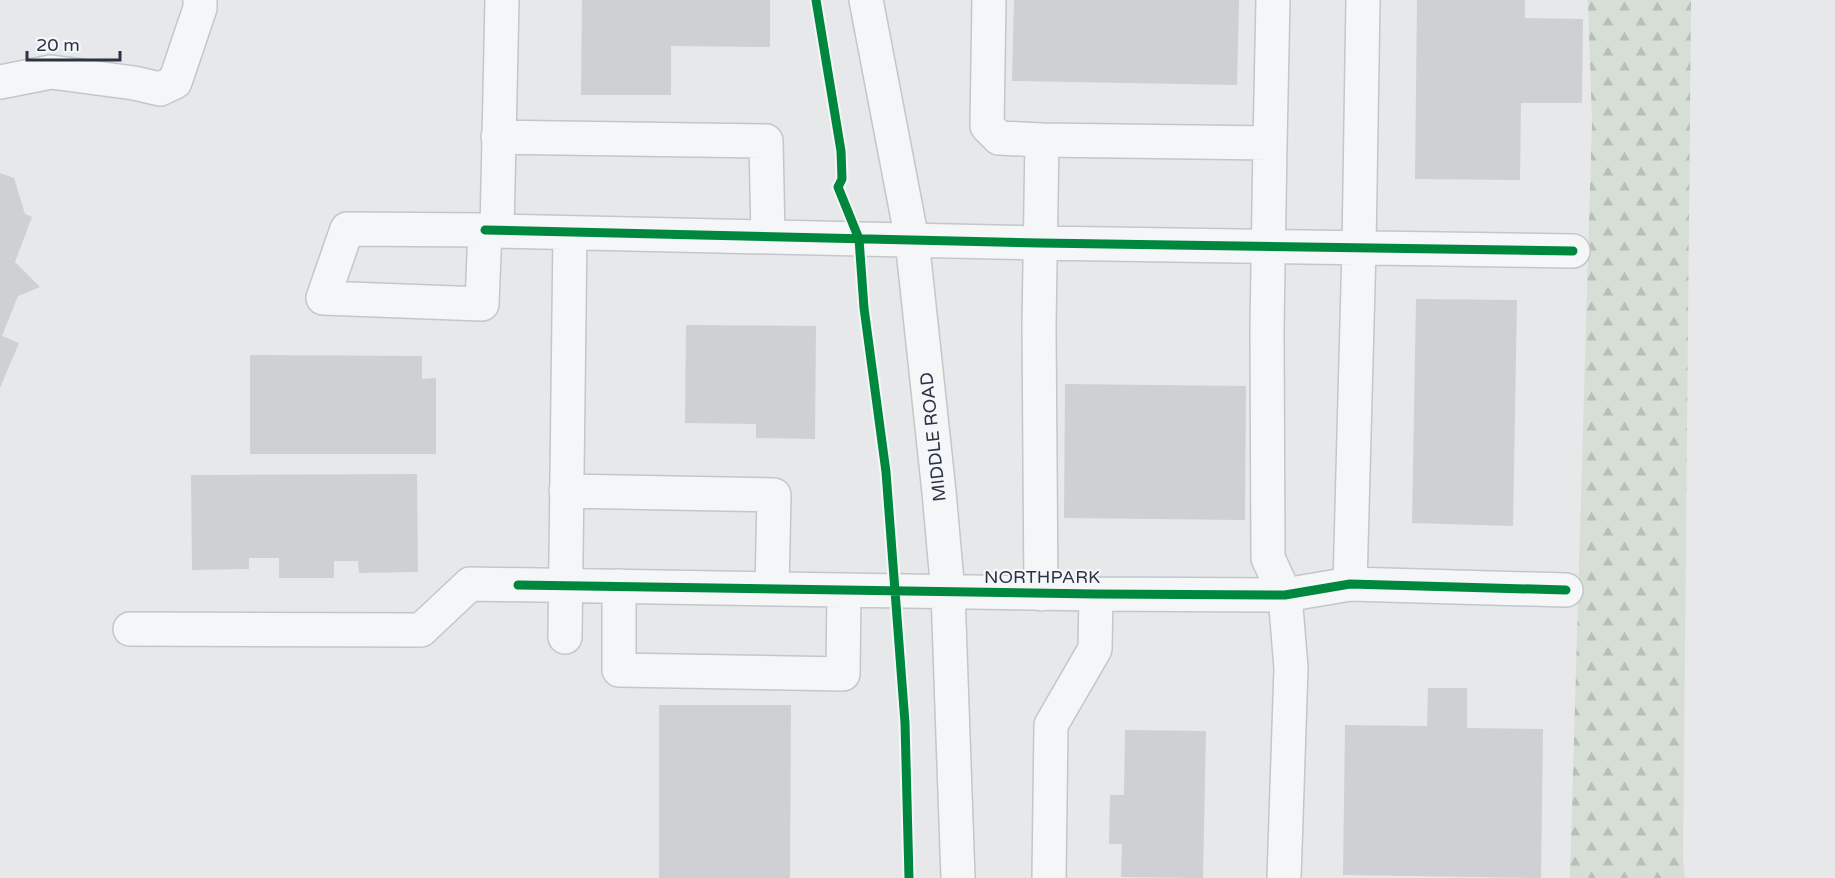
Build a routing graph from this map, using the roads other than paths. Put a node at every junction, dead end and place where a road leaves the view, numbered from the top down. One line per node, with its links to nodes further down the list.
1 (200, 0): 7 (street)
2 (502, 0): 8 (street)
3 (866, 0): 14 (street, MIDDLE ROAD)
4 (989, 0): 9 (street)
5 (1273, 0): 10 (street)
6 (1363, 0): 17 (street)
7 (0, 82)
8 (498, 137): 11 (street); 13 (street)
9 (1042, 140): 10 (street); 15 (street)
10 (1270, 143): 16 (street)
11 (491, 231): 11 (street); 12 (street)
12 (570, 234): 13 (street); 19 (street)
13 (768, 237): 14 (street)
14 (912, 240): 15 (street); 26 (street, MIDDLE ROAD)
15 (1040, 243): 16 (street); 27 (street)
16 (1269, 246): 17 (street); 29 (street)
17 (1359, 248): 18 (street); 20 (street)
18 (1573, 251)
19 (566, 490): 21 (street); 23 (street)
20 (1350, 584): 24 (street, NORTHPARK); 29 (street, NORTHPARK)
21 (565, 585): 22 (street, NORTHPARK); 30 (street, NORTHPARK); 31 (street)
22 (619, 586): 23 (street, NORTHPARK); 25 (street)
23 (771, 590): 25 (street, NORTHPARK)
24 (1566, 590)
25 (844, 591): 26 (street, NORTHPARK)
26 (948, 592): 27 (street, NORTHPARK); 32 (street, MIDDLE ROAD)
27 (1041, 594): 28 (street, NORTHPARK)
28 (1096, 594): 29 (street, NORTHPARK); 33 (street)
29 (1285, 595): 34 (street)
30 (130, 629)
31 (565, 637)
32 (958, 878)
33 (1049, 878)
34 (1284, 878)

